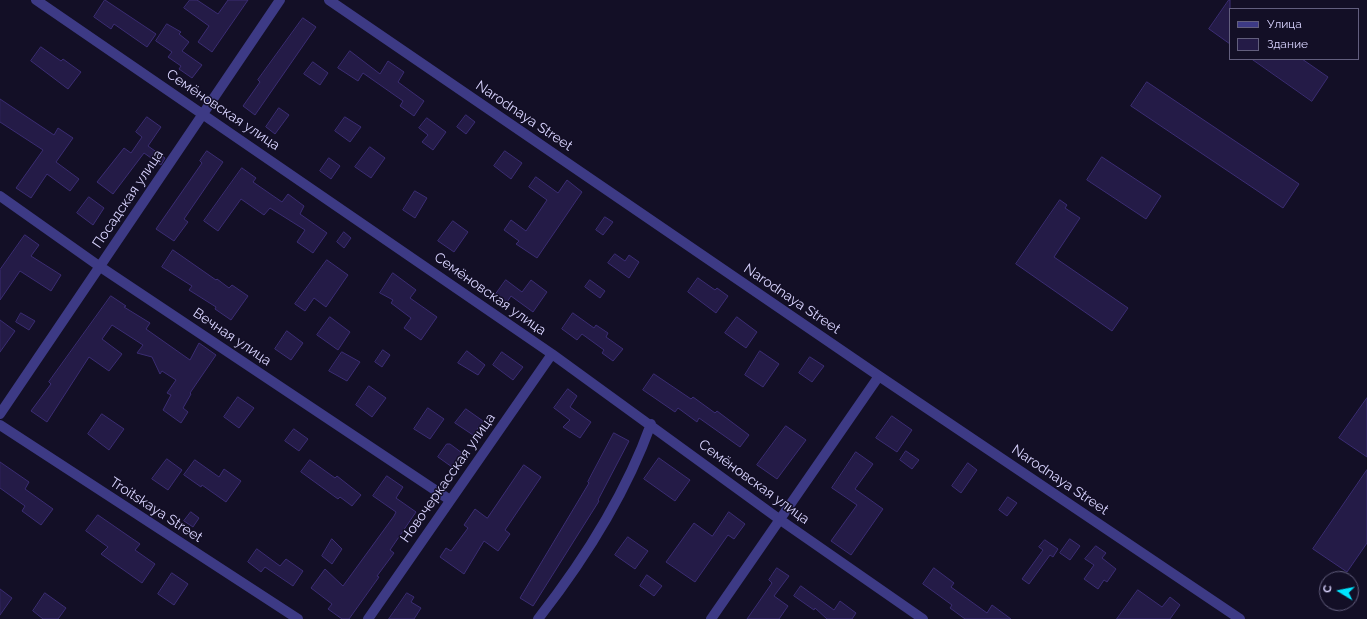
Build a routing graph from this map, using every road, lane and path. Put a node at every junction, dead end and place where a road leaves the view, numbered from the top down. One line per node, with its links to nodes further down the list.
1 (36, 0): 4 (street, Семёновская улица)
2 (280, 0): 4 (street, Посадская улица)
3 (329, 0): 8 (street, Narodnaya Street)
4 (203, 113): 6 (street, Посадская улица); 7 (street, Семёновская улица)
5 (0, 196): 6 (street, Вечная улица)
6 (99, 266): 9 (street, Посадская улица); 12 (street, Вечная улица)
7 (552, 354): 10 (street, Семёновская улица); 12 (street, Новочеркасская улица)
8 (879, 376): 13 (street); 19 (street, Narodnaya Street)
9 (0, 414)
10 (651, 424): 13 (street, Семёновская улица); 16 (street)
11 (0, 425): 14 (street, Troitskaya Street)
12 (450, 500): 15 (street, Новочеркасская улица)
13 (779, 519): 17 (street); 18 (street, Семёновская улица)
14 (298, 619)
15 (368, 619)
16 (538, 619)
17 (711, 619)
18 (923, 619)
19 (1240, 619)

